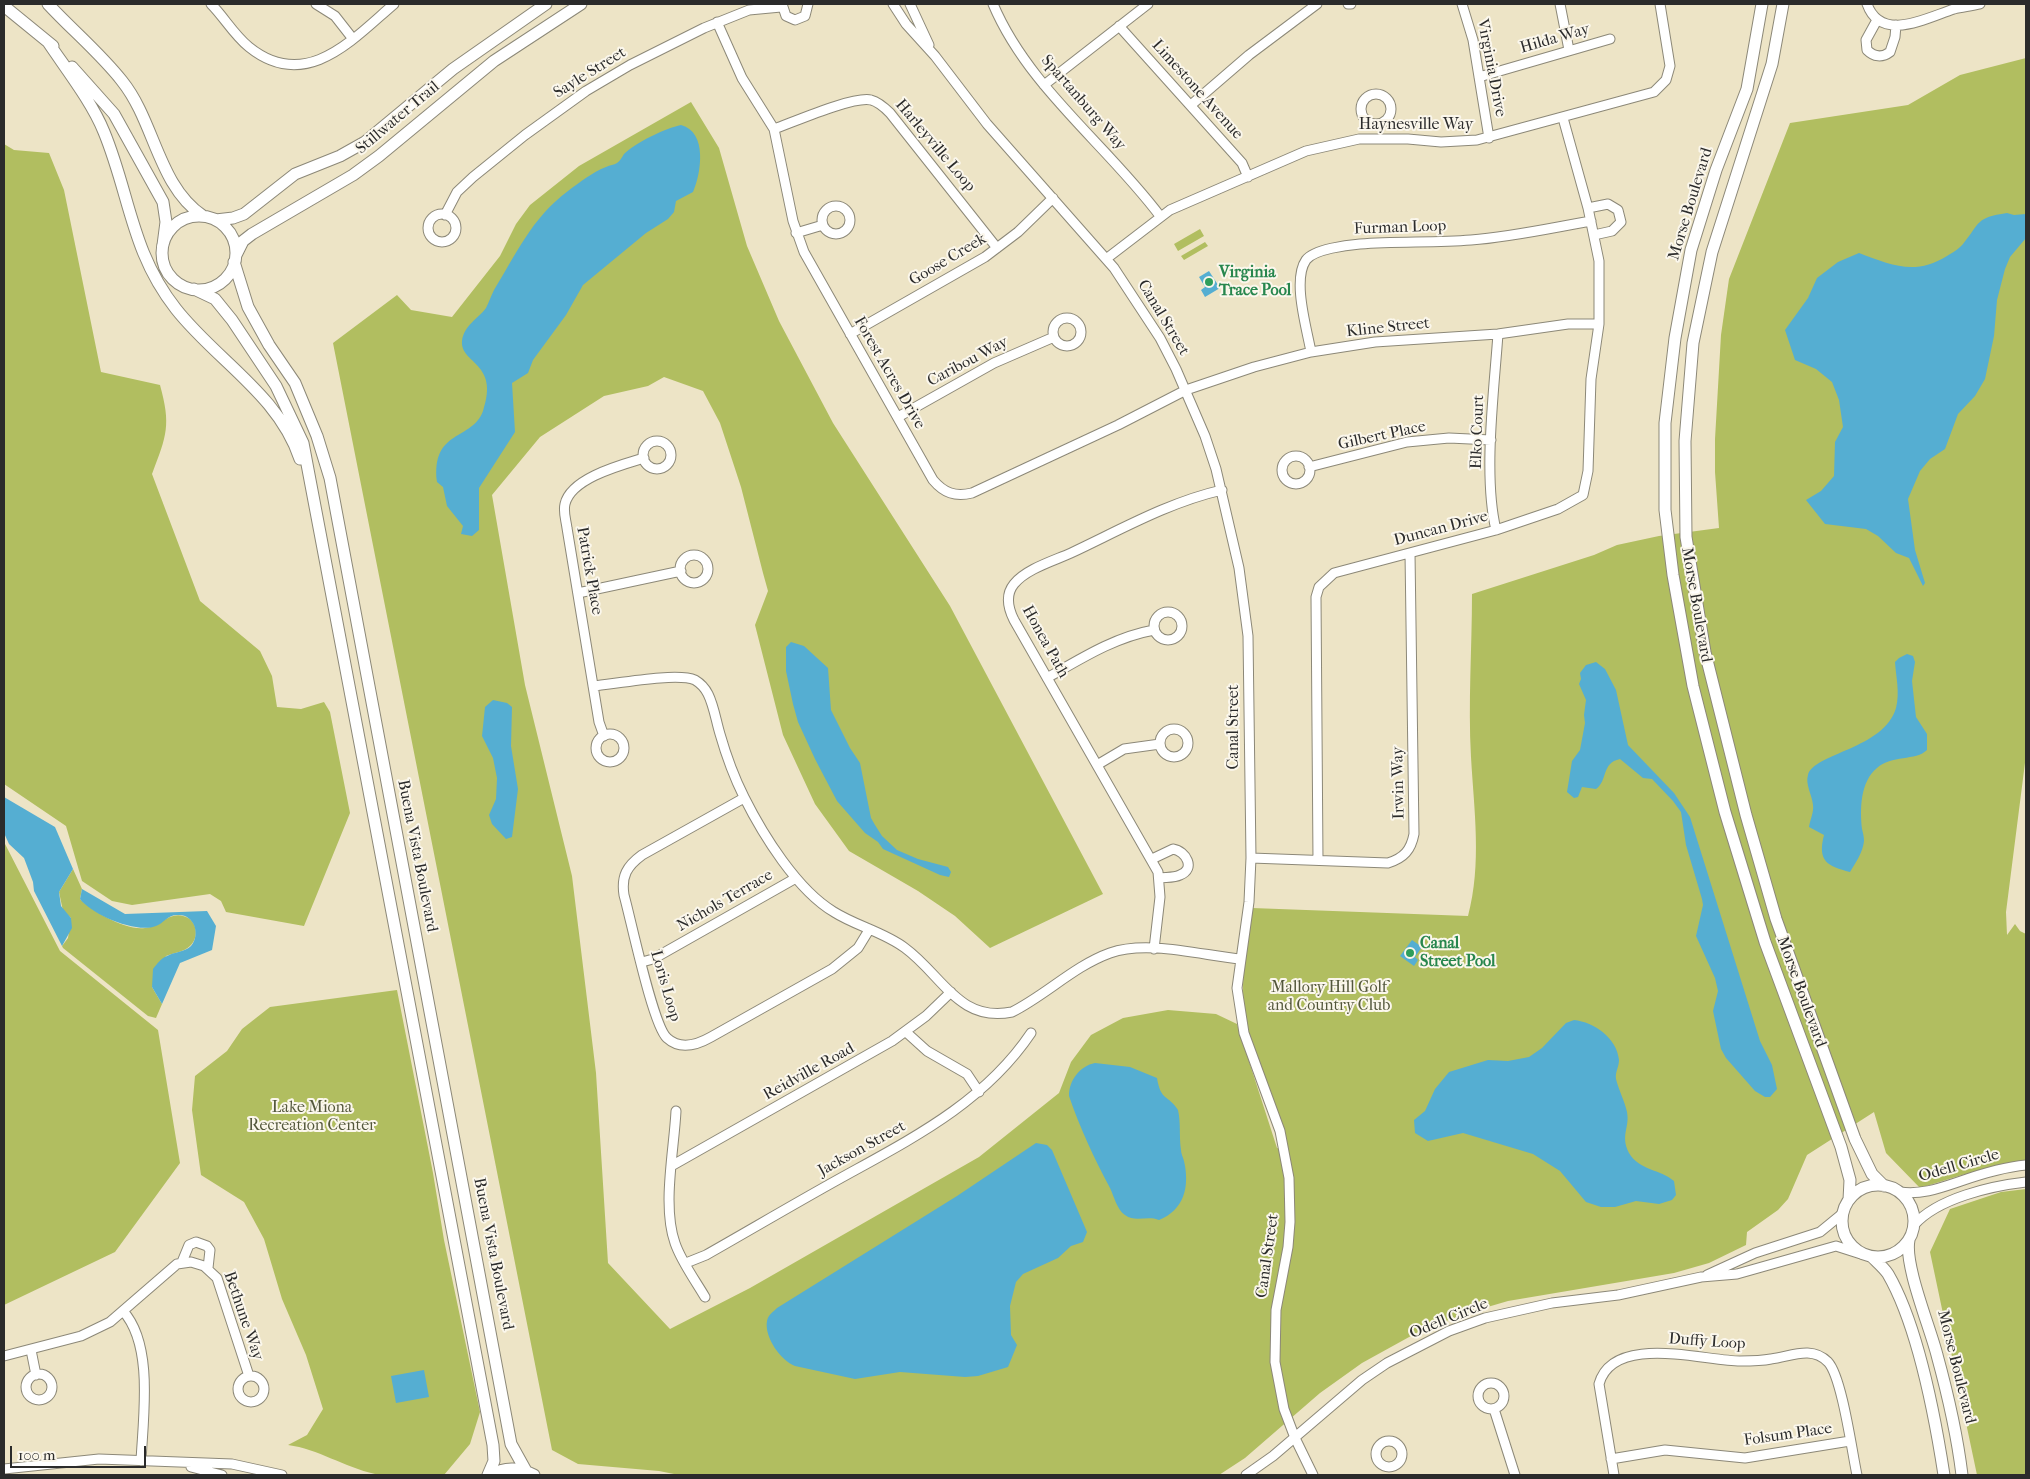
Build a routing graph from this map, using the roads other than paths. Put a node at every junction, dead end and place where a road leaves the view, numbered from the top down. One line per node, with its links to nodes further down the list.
1 (48, 4): 43 (main road)
2 (210, 4): 26 (street)
3 (316, 4): 26 (street)
4 (394, 4): 26 (street)
5 (546, 4): 45 (main road, Stillwater Trail)
6 (581, 4): 52 (main road, Stillwater Trail)
7 (808, 4): 20 (street, Sayle Street)
8 (893, 4): 30 (street, Canal Street)
9 (910, 4): 30 (street, Canal Street)
10 (993, 4): 32 (street, Spartanburg Way)
11 (1148, 4): 25 (street)
12 (1318, 4): 33 (street)
13 (1462, 4): 31 (street, Virginia Drive)
14 (1560, 4): 29 (street)
15 (1660, 4): 34 (street, Haynesville Way)
16 (1762, 4): 97 (main road, Morse Boulevard)
17 (1783, 4): 95 (main road, Morse Boulevard)
18 (1867, 4): 22 (street)
19 (1980, 4): 24 (street)
20 (782, 5): 23 (street, Sayle Street)
21 (4, 6): 28 (main road, Buena Vista Boulevard)
22 (1877, 20): 24 (street); 24 (street)
23 (717, 22): 36 (street, Forest Acres Drive); 42 (street, Sayle Street)
24 (1896, 25)
25 (1119, 26): 32 (street); 33 (street, Limestone Avenue)
26 (354, 39)
27 (1610, 39): 29 (street, Hilda Way)
28 (48, 42): 50 (main road, Buena Vista Boulevard); 66 (main road)
29 (1570, 50): 31 (street, Hilda Way)
30 (935, 56): 40 (street, Canal Street)
31 (1479, 76): 37 (street, Virginia Drive)
32 (1044, 85): 44 (street, Spartanburg Way)
33 (1191, 105): 39 (street, Limestone Avenue)
34 (1563, 118): 37 (street, Haynesville Way); 41 (street, Duncan Drive)
35 (1376, 124): 38 (street)
36 (774, 129): 48 (street, Forest Acres Drive); 51 (street, Harleyville Loop)
37 (1489, 138): 38 (street, Haynesville Way)
38 (1376, 139): 39 (street, Haynesville Way)
39 (1248, 177): 44 (street, Haynesville Way)
40 (1053, 198): 51 (street, Goose Creek); 53 (street, Canal Street)
41 (1588, 208): 46 (street, Duncan Drive); 49 (street)
42 (445, 215)
43 (203, 216): 45 (main road); 50 (main road)
44 (1160, 216): 53 (street, Haynesville Way)
45 (216, 220): 52 (main road, Buena Vista Boulevard)
46 (1591, 221): 49 (street, Duncan Drive); 59 (street, Furman Loop)
47 (823, 225): 48 (street)
48 (796, 233): 56 (street, Forest Acres Drive)
49 (1594, 235): 55 (street, Duncan Drive)
50 (162, 244): 54 (main road, Buena Vista Boulevard)
51 (997, 248): 56 (street, Goose Creek)
52 (235, 258): 54 (main road); 119 (main road, Buena Vista Boulevard)
53 (1106, 259): 60 (street, Canal Street)
54 (194, 289): 66 (main road, Buena Vista Boulevard)
55 (1599, 324): 57 (street, Kline Street); 67 (street, Duncan Drive)
56 (850, 334): 61 (street, Forest Acres Drive)
57 (1498, 334): 59 (street, Kline Street); 62 (street, Elko Court)
58 (1054, 337): 61 (street, Caribou Way)
59 (1311, 352): 60 (street, Kline Street)
60 (1186, 390): 61 (street, Forest Acres Drive); 65 (street, Canal Street)
61 (898, 417)
62 (1491, 440): 64 (street, Gilbert Place); 67 (street, Elko Court)
63 (644, 458): 70 (street, Patrick Place)
64 (1309, 467)
65 (1222, 490): 72 (street, Honea Path); 78 (street, Canal Street)
66 (314, 500): 122 (main road, Buena Vista Boulevard)
67 (1496, 530): 68 (street, Duncan Drive)
68 (1410, 553): 80 (street, Duncan Drive); 80 (street, Irwin Way)
69 (681, 571): 70 (street)
70 (578, 593): 73 (street, Patrick Place)
71 (1154, 630): 72 (street)
72 (1047, 678): 76 (street, Honea Path)
73 (594, 686): 74 (street, Patrick Place); 77 (street)
74 (604, 736)
75 (1160, 744): 76 (street)
76 (1097, 764): 79 (street, Honea Path)
77 (744, 798): 81 (street); 86 (street, Loris Loop)
78 (1251, 858): 80 (street, Irwin Way); 85 (street, Canal Street)
79 (1152, 859): 82 (street, Honea Path); 82 (street)
80 (1318, 860)
81 (796, 878): 83 (street); 86 (street, Nichols Terrace)
82 (1159, 878): 84 (street, Honea Path)
83 (869, 930): 86 (street, Loris Loop); 87 (street)
84 (1154, 949): 85 (street); 87 (street)
85 (1239, 959): 113 (street, Canal Street)
86 (642, 962)
87 (951, 992): 88 (street, Reidville Road)
88 (906, 1032): 90 (street); 92 (street, Reidville Road)
89 (1031, 1033): 90 (street, Jackson Street)
90 (979, 1092): 103 (street, Jackson Street)
91 (676, 1112): 92 (street)
92 (673, 1165): 103 (street)
93 (2026, 1165): 96 (street, Odell Circle)
94 (2026, 1182): 99 (street, Odell Circle)
95 (1884, 1186): 96 (main road); 97 (main road)
96 (1900, 1192): 99 (main road)
97 (1848, 1200): 98 (main road)
98 (1842, 1214): 101 (main road); 105 (street, Odell Circle)
99 (1914, 1225): 100 (main road)
100 (1909, 1240): 101 (main road); 129 (main road, Morse Boulevard)
101 (1867, 1255): 105 (street, Odell Circle); 128 (main road, Morse Boulevard)
102 (182, 1262): 104 (street, Bethune Way); 104 (street, Bethune Way); 107 (street, Bethune Way)
103 (686, 1263): 106 (street)
104 (208, 1268): 111 (street, Bethune Way)
105 (1702, 1277): 113 (street, Odell Circle)
106 (705, 1297)
107 (123, 1311): 108 (street, Bethune Way); 116 (street)
108 (31, 1350): 109 (street, Bethune Way); 110 (street)
109 (4, 1356)
110 (36, 1374)
111 (249, 1376)
112 (1494, 1409): 125 (street)
113 (1295, 1438): 123 (street, Odell Circle); 124 (street, Canal Street)
114 (1850, 1441): 115 (street, Folsum Place); 115 (street, Duffy Loop); 127 (street, Duffy Loop)
115 (1611, 1459): 126 (street, Duffy Loop)
116 (141, 1461): 117 (street); 118 (street)
117 (174, 1463): 120 (street); 121 (street)
118 (4, 1468)
119 (530, 1473): 122 (main road, Buena Vista Boulevard)
120 (222, 1475)
121 (282, 1475)
122 (490, 1475)
123 (1246, 1475)
124 (1313, 1475)
125 (1515, 1475)
126 (1614, 1475)
127 (1857, 1475)
128 (1944, 1475)
129 (1962, 1475)

